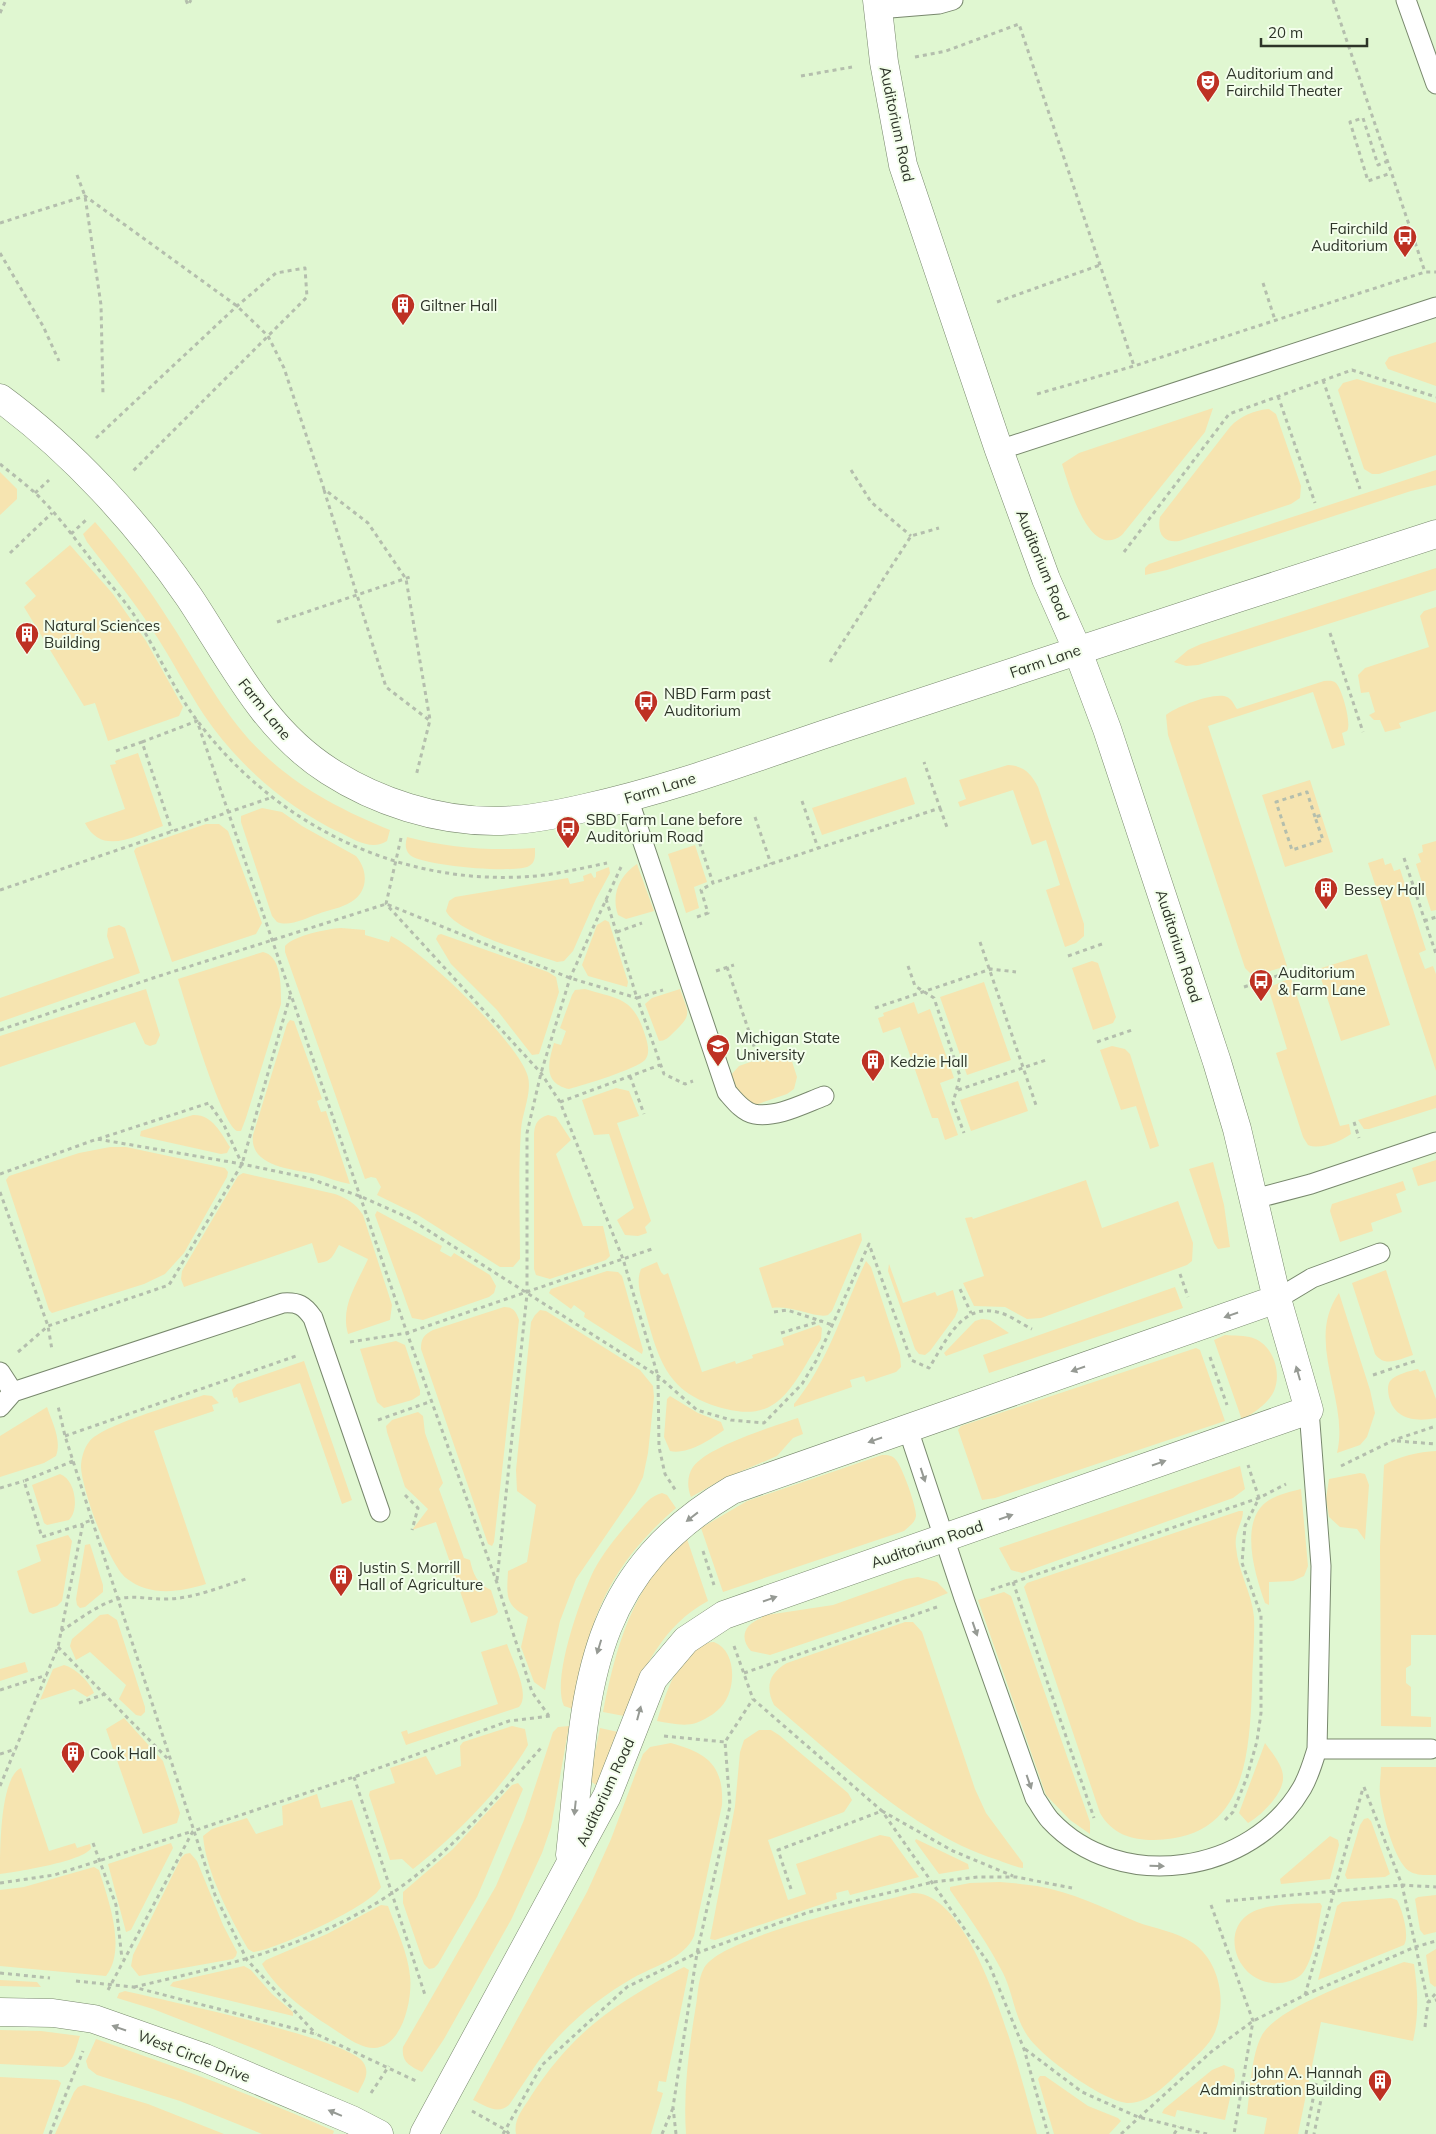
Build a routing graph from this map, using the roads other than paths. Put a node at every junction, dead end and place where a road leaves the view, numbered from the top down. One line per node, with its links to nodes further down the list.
1 (953, 0): 3 (lane)
2 (1406, 0): 4 (lane)
3 (878, 5): 7 (street, Auditorium Road)
4 (1436, 84)
5 (1436, 307): 7 (lane)
6 (0, 398): 10 (street, Farm Lane)
7 (999, 450): 9 (street, Auditorium Road)
8 (1436, 534): 9 (street, Farm Lane)
9 (1077, 649): 10 (street, Farm Lane); 13 (street, Auditorium Road)
10 (628, 798): 11 (lane)
11 (824, 1096)
12 (1436, 1142): 13 (lane)
13 (1254, 1199): 15 (street, Auditorium Road)
14 (1380, 1253): 15 (lane)
15 (1277, 1299): 19 (street, Auditorium Road, one-way to 15); 20 (street, Auditorium Road, one-way to 20)
16 (0, 1372): 17 (lane)
17 (13, 1392): 18 (lane); 21 (lane)
18 (0, 1407)
19 (1309, 1410): 22 (street, Auditorium Road, one-way to 19); 23 (lane)
20 (908, 1429): 22 (lane, one-way to 22); 25 (street, Auditorium Road, one-way to 25)
21 (380, 1512)
22 (944, 1538): 23 (lane, one-way to 23); 25 (street, Auditorium Road, one-way to 22)
23 (1317, 1749): 24 (lane)
24 (1431, 1749)
25 (568, 1869): 28 (street, Auditorium Road)
26 (0, 2012): 27 (street, West Circle Drive, one-way to 26)
27 (379, 2134)
28 (424, 2134)

